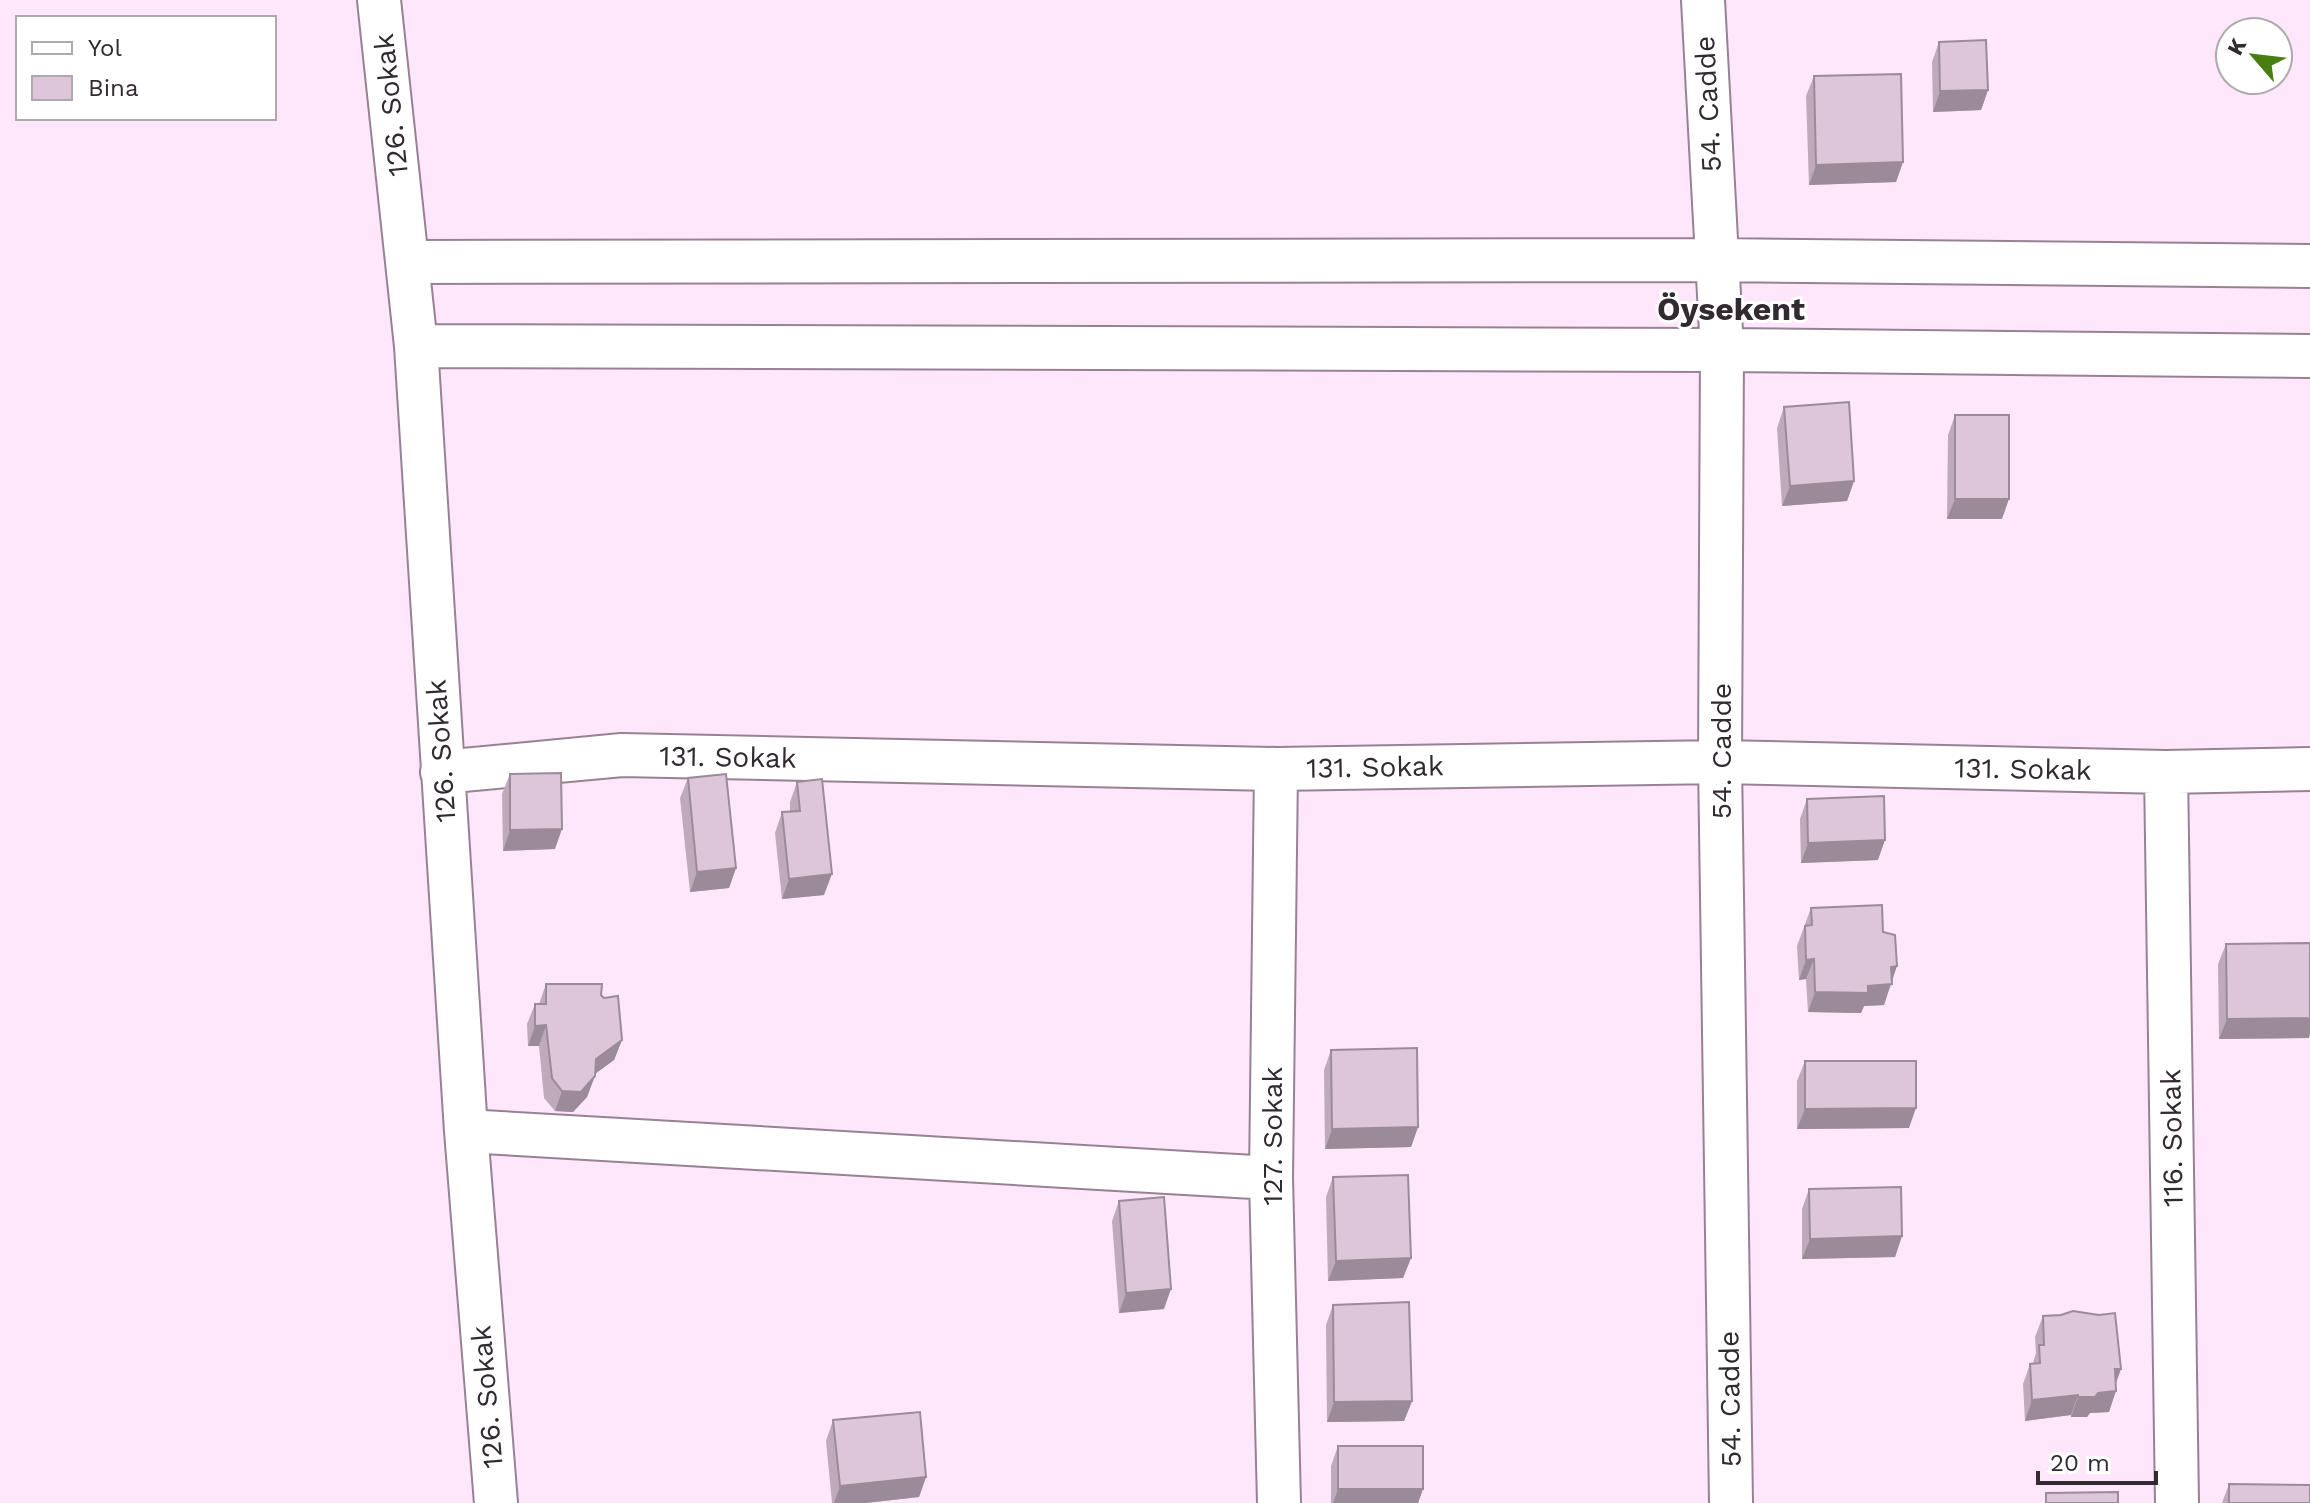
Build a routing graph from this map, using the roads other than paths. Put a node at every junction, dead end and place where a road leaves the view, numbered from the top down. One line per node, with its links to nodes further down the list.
1 (379, 0): 4 (street, 126. Sokak)
2 (1703, 0): 3 (street, 54. Cadde)
3 (1716, 260): 4 (street); 5 (street); 7 (street, 54. Cadde)
4 (408, 262): 6 (street, 126. Sokak)
5 (2310, 266)
6 (416, 346): 7 (street); 12 (street, 126. Sokak)
7 (1722, 350): 8 (street); 9 (street, 54. Cadde)
8 (2310, 356)
9 (1720, 762): 10 (street, 131. Sokak); 13 (street, 131. Sokak); 18 (street, 54. Cadde)
10 (1276, 769): 12 (street, 131. Sokak); 15 (street, 127. Sokak)
11 (2310, 769): 13 (street, 131. Sokak)
12 (442, 772): 14 (street, 126. Sokak)
13 (2166, 772): 19 (street, 116. Sokak)
14 (466, 1131): 15 (street); 16 (street, 126. Sokak)
15 (1271, 1178): 17 (street, 127. Sokak)
16 (496, 1503)
17 (1279, 1503)
18 (1731, 1503)
19 (2177, 1503)

